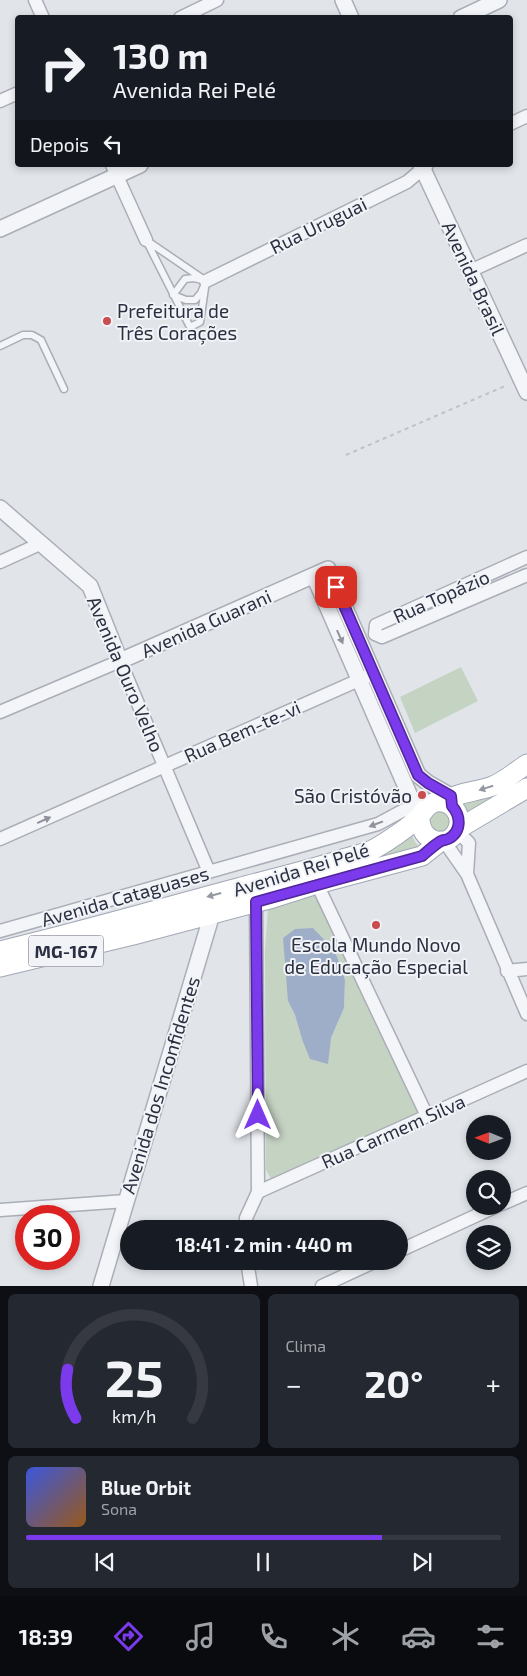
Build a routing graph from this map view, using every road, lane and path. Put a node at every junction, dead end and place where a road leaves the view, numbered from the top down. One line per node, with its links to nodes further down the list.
1 (35, 0): 5 (street)
2 (217, 0): 6 (street)
3 (343, 0): 7 (street)
4 (499, 0): 8 (street)
5 (42, 15)
6 (186, 15)
7 (350, 15)
8 (467, 15)
9 (15, 94): 10 (street)
10 (0, 101)
11 (527, 116): 12 (street)
12 (513, 123)
13 (130, 167): 16 (street)
14 (422, 167): 21 (street, Rua Uruguai)
15 (423, 167): 20 (street, Avenida Brasil)
16 (115, 170): 17 (street); 18 (street)
17 (0, 229)
18 (146, 240): 21 (lane); 22 (lane)
19 (527, 245): 20 (street)
20 (470, 271): 24 (street, Avenida Brasil)
21 (206, 281): 22 (lane); 22 (lane); 22 (lane)
22 (173, 295)
23 (0, 346): 26 (lane)
24 (525, 382)
25 (506, 386): 27 (path)
26 (64, 389)
27 (346, 455)
28 (0, 508): 29 (street, Avenida Ouro Velho)
29 (42, 543): 31 (street); 36 (street, Avenida Ouro Velho)
30 (527, 558): 34 (street, Rua Topázio)
31 (0, 562)
32 (527, 575): 35 (street, Rua Topázio)
33 (314, 576): 36 (street, Avenida Guarani); 37 (street, Avenida Guarani); 38 (street, one-way to 38)
34 (472, 582): 35 (street); 35 (street, Rua Topázio)
35 (478, 597)
36 (120, 661): 39 (street, Avenida Guarani); 41 (street, Avenida Ouro Velho)
37 (374, 673): 38 (street, Rua Bem-te-vi); 43 (street)
38 (359, 679): 41 (street, Rua Bem-te-vi); 44 (street)
39 (0, 712)
40 (527, 764): 43 (main road, Avenida Rei Pelé, one-way to 43)
41 (164, 766): 46 (street, Rua Bem-te-vi, one-way to 41); 48 (street, Avenida Ouro Velho)
42 (527, 788): 45 (main road, Avenida Rei Pelé / MG-167)
43 (448, 801): 44 (main road, Avenida Rei Pelé); 45 (main road)
44 (421, 815): 45 (main road); 48 (street, Avenida Cataguases, one-way to 48); 54 (main road, Avenida Rei Pelé / MG-167, one-way to 54)
45 (450, 836): 47 (street); 47 (street); 49 (main road, Avenida Rei Pelé / MG-167)
46 (0, 840)
47 (464, 860): 58 (street)
48 (209, 872): 52 (street, Avenida Cataguases)
49 (317, 884): 50 (main road, Avenida Rei Pelé / MG-167); 61 (street)
50 (256, 902): 51 (main road, Avenida Rei Pelé / MG-167); 62 (street)
51 (212, 914): 56 (main road, Avenida Rei Pelé / MG-167); 65 (street, Avenida dos Inconfidentes)
52 (0, 931)
53 (0, 936): 54 (main road)
54 (46, 940): 55 (main road, Avenida Rei Pelé / MG-167)
55 (0, 951)
56 (0, 967)
57 (527, 969): 58 (street)
58 (507, 971): 59 (street)
59 (527, 1014)
60 (527, 1071): 61 (street, Rua Carmem Silva)
61 (427, 1116): 62 (street, Rua Carmem Silva)
62 (258, 1192): 68 (street)
63 (527, 1193): 64 (street)
64 (511, 1200)
65 (126, 1201): 66 (street); 72 (street, Avenida dos Inconfidentes)
66 (0, 1210)
67 (477, 1215): 69 (street)
68 (246, 1220)
69 (408, 1247)
70 (248, 1270): 73 (street)
71 (357, 1270): 74 (street)
72 (101, 1286)
73 (251, 1286)
74 (322, 1286)

